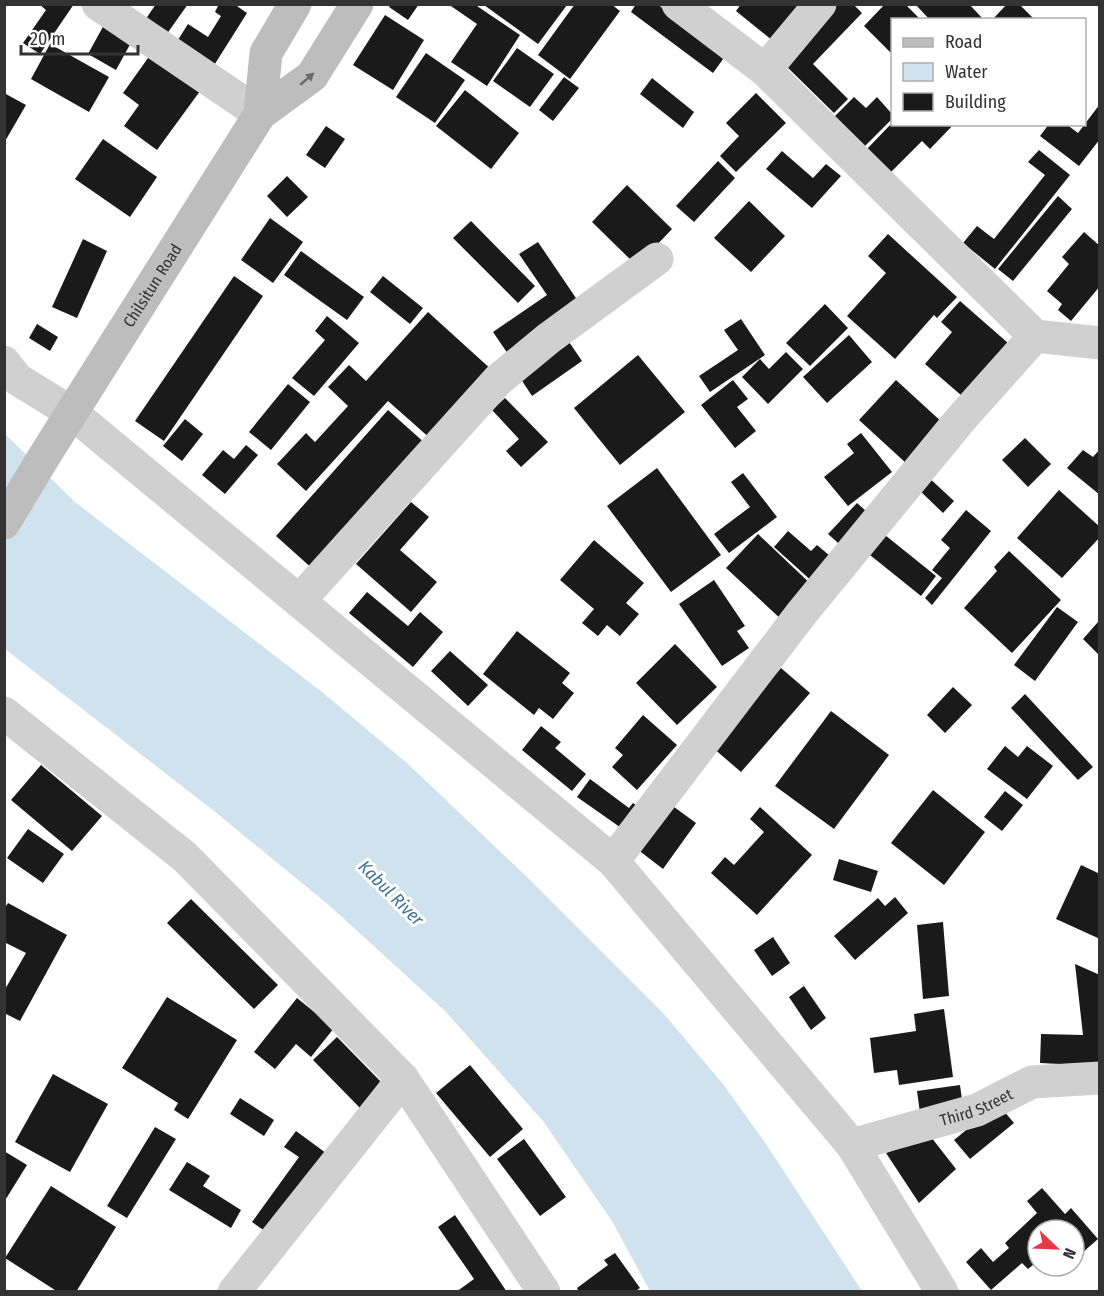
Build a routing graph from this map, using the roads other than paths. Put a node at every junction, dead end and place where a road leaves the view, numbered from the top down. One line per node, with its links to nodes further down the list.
1 (98, 4): 7 (street)
2 (296, 4): 7 (main road, Chilsitun Road)
3 (357, 4): 7 (main road, Chilsitun Road, one-way to 3)
4 (678, 4): 6 (street)
5 (820, 4): 6 (street)
6 (765, 70): 9 (street)
7 (260, 114): 12 (main road, Chilsitun Road)
8 (657, 259): 14 (street)
9 (1035, 336): 10 (street); 16 (street)
10 (1100, 343)
11 (4, 362): 12 (street)
12 (72, 414): 13 (main road, Chilsitun Road); 14 (street)
13 (4, 523)
14 (299, 601): 16 (street)
15 (4, 713): 18 (street)
16 (613, 861): 19 (street)
17 (1100, 1078): 19 (street, Third Street)
18 (403, 1079): 20 (street); 21 (street)
19 (852, 1145): 22 (street)
20 (234, 1292)
21 (544, 1292)
22 (942, 1292)

